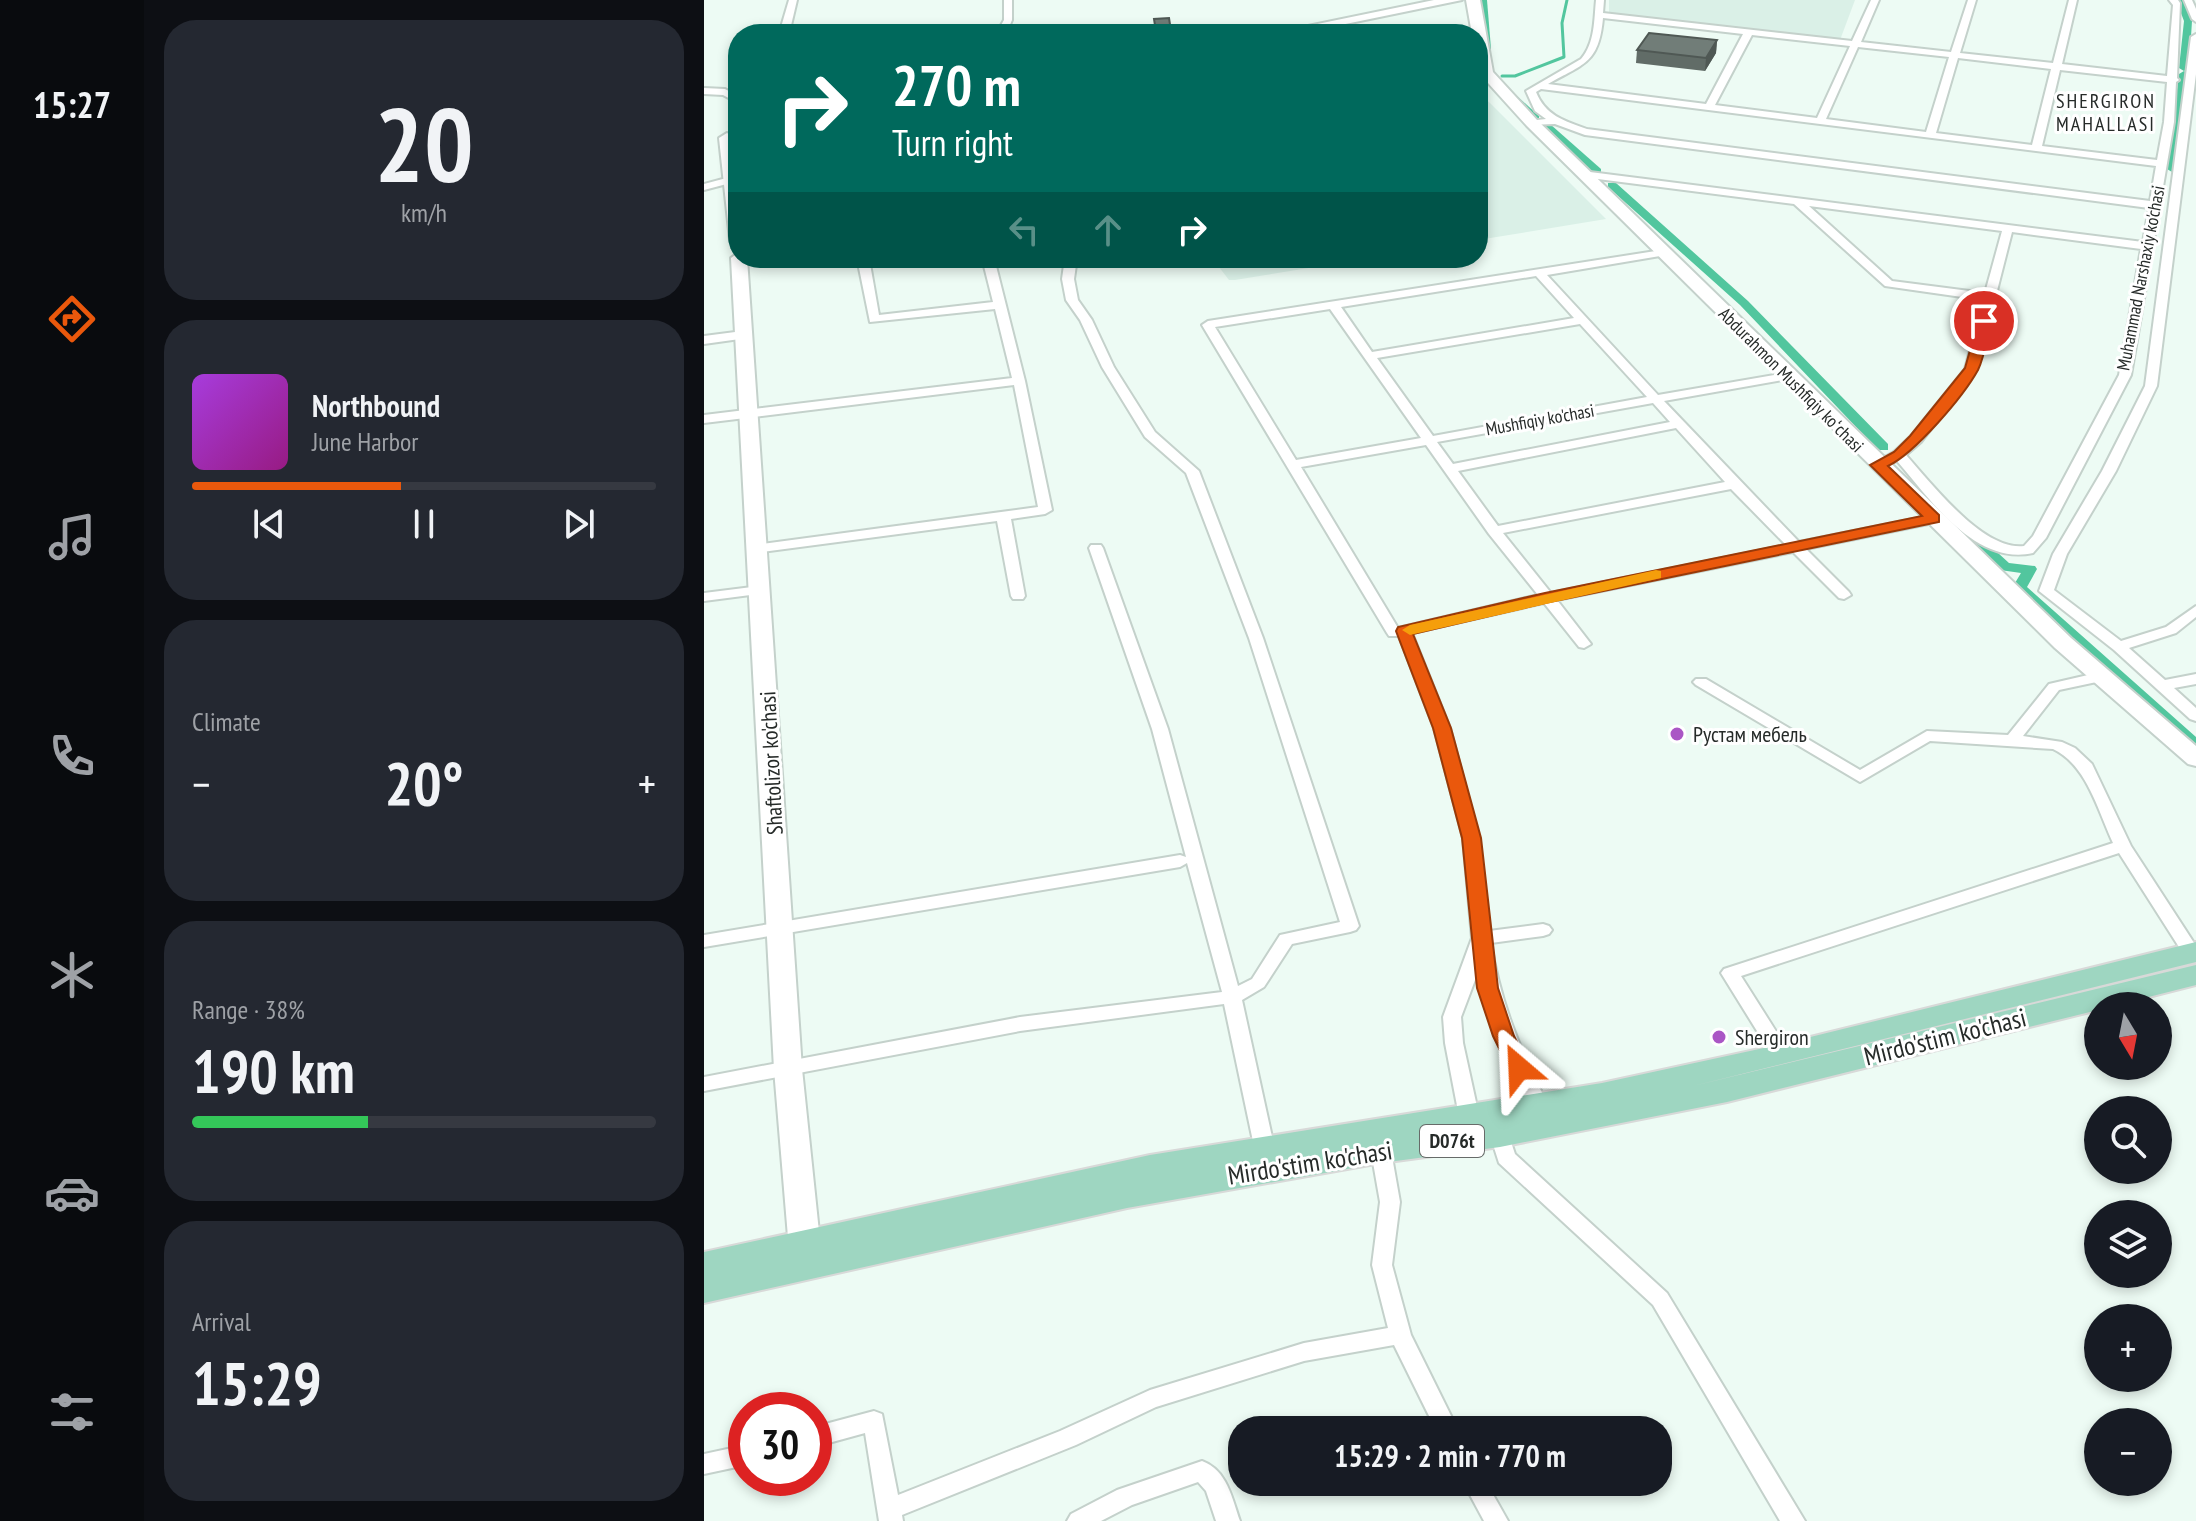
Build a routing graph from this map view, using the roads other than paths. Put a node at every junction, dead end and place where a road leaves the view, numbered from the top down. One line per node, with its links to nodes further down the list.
1 (793, 0): 12 (street)
2 (1008, 0): 13 (street)
3 (1455, 0): 14 (street)
4 (1473, 0): 15 (street, Abdurahmon Mushfiqiy koʻchasi)
5 (1600, 0): 10 (street)
6 (1875, 0): 18 (street)
7 (1972, 0): 19 (street)
8 (2073, 0): 20 (street)
9 (2185, 4): 11 (street); 23 (street, Muhammad Narshaxiy ko'chasi)
10 (1599, 15): 16 (street); 24 (street)
11 (2196, 19)
12 (787, 24)
13 (1006, 24)
14 (1329, 24)
15 (1477, 24)
16 (1748, 33): 18 (street); 27 (street)
17 (2196, 37): 21 (street)
18 (1853, 44): 19 (street); 29 (street)
19 (1955, 56): 20 (street); 31 (street)
20 (2058, 67): 23 (street); 32 (street)
21 (2195, 72): 23 (street); 35 (street)
22 (1488, 75): 30 (street, Abdurahmon Mushfiqiy koʻchasi)
23 (2174, 75): 33 (street, Muhammad Narshaxiy ko'chasi)
24 (1538, 86): 27 (street); 28 (street)
25 (704, 91): 26 (street)
26 (728, 94)
27 (1709, 108): 29 (street)
28 (1556, 121): 30 (street); 40 (street)
29 (1820, 122): 31 (street)
30 (1532, 123): 34 (street, Abdurahmon Mushfiqiy koʻchasi)
31 (1930, 135): 32 (street)
32 (2036, 149): 33 (street)
33 (2161, 170): 35 (street); 40 (street, Muhammad Narshaxiy ko'chasi)
34 (1582, 174): 39 (street); 43 (street, Abdurahmon Mushfiqiy koʻchasi)
35 (2180, 177): 36 (street); 82 (street)
36 (2196, 179)
37 (728, 181): 38 (street)
38 (704, 187)
39 (1797, 201): 41 (street); 49 (street)
40 (2154, 205): 42 (street, Muhammad Narshaxiy ko'chasi)
41 (2008, 228): 42 (street); 49 (street)
42 (2146, 246): 63 (street, Muhammad Narshaxiy ko'chasi)
43 (1662, 253): 48 (street); 56 (street, Abdurahmon Mushfiqiy koʻchasi)
44 (740, 268): 53 (street, Shaftolizor ko'chasi)
45 (865, 268): 50 (street)
46 (991, 268): 50 (street)
47 (1070, 268): 97 (street)
48 (1538, 272): 51 (street); 52 (street)
49 (1990, 297): 63 (street)
50 (1000, 305): 57 (street)
51 (1333, 305): 55 (street); 64 (street)
52 (1583, 320): 55 (street); 58 (street)
53 (743, 335): 54 (street); 59 (street, Shaftolizor ko'chasi)
54 (704, 340)
55 (1369, 356): 62 (street)
56 (1788, 375): 58 (street, Mushfiqiy ko'chasi); 65 (street, Abdurahmon Mushfiqiy koʻchasi)
57 (1019, 381): 59 (street); 68 (street)
58 (1655, 398): 61 (street); 62 (street, Mushfiqiy ko'chasi)
59 (751, 413): 60 (street); 73 (street, Shaftolizor ko'chasi)
60 (704, 419)
61 (1679, 424): 66 (street); 67 (street)
62 (1429, 440): 64 (street, Mushfiqiy ko'chasi); 66 (street)
63 (1899, 455): 65 (street)
64 (1292, 465): 80 (street)
65 (1878, 465): 69 (street, Abdurahmon Mushfiqiy koʻchasi)
66 (1450, 469): 70 (street)
67 (1734, 484): 70 (street); 71 (street)
68 (1003, 515): 73 (street); 76 (street)
69 (1933, 519): 71 (street); 83 (street, Abdurahmon Mushfiqiy koʻchasi)
70 (1494, 531): 78 (street)
71 (1795, 546): 75 (street); 78 (street)
72 (1096, 548): 97 (street)
73 (755, 549): 74 (street, Shaftolizor ko'chasi)
74 (760, 590): 77 (street); 92 (street, Shaftolizor ko'chasi)
75 (1844, 595)
76 (1018, 596)
77 (704, 597)
78 (1545, 598): 80 (street); 81 (street)
79 (2196, 610): 82 (street)
80 (1404, 631): 94 (street)
81 (1584, 644)
82 (2119, 647): 86 (street)
83 (2101, 677): 88 (street); 89 (street, Abdurahmon Mushfiqiy koʻchasi)
84 (2196, 679): 86 (street)
85 (1701, 682): 88 (street)
86 (2164, 685): 87 (street)
87 (2196, 716)
88 (2012, 740): 90 (street)
89 (2196, 759)
90 (2123, 846): 96 (street); 98 (street)
91 (1180, 861): 92 (street)
92 (781, 928): 95 (street); 99 (street, Shaftolizor ko'chasi)
93 (1543, 930): 94 (street)
94 (1481, 938): 101 (street); 102 (street)
95 (704, 941)
96 (2195, 960): 98 (main road, Mirdo'stim ko'chasi / D076t); 102 (main road, Mirdo'stim ko'chasi / D076t)
97 (1232, 997): 99 (street); 103 (street)
98 (1782, 1055): 101 (main road, Mirdo'stim ko'chasi / D076t)
99 (788, 1069): 100 (street); 105 (street, Shaftolizor ko'chasi)
100 (704, 1084)
101 (1539, 1106): 102 (main road, Mirdo'stim ko'chasi / D076t)
102 (1487, 1121): 103 (main road, Mirdo'stim ko'chasi / D076t); 104 (main road, Mirdo'stim ko'chasi / D076t); 118 (street)
103 (1264, 1146): 105 (main road, Mirdo'stim ko'chasi / D076t)
104 (1381, 1151): 105 (main road, Mirdo'stim ko'chasi / D076t); 108 (street)
105 (805, 1255): 106 (main road, Mirdo'stim ko'chasi / D076t); 107 (main road, Mirdo'stim ko'chasi / D076t)
106 (704, 1266)
107 (704, 1289)
108 (1400, 1335): 109 (street); 114 (street)
109 (1440, 1416)
110 (832, 1432): 114 (street)
111 (728, 1459): 112 (street)
112 (704, 1464)
113 (1482, 1496): 117 (street)
114 (890, 1515)
115 (1079, 1521): 116 (street)
116 (1228, 1521)
117 (1496, 1521)
118 (1793, 1521)

